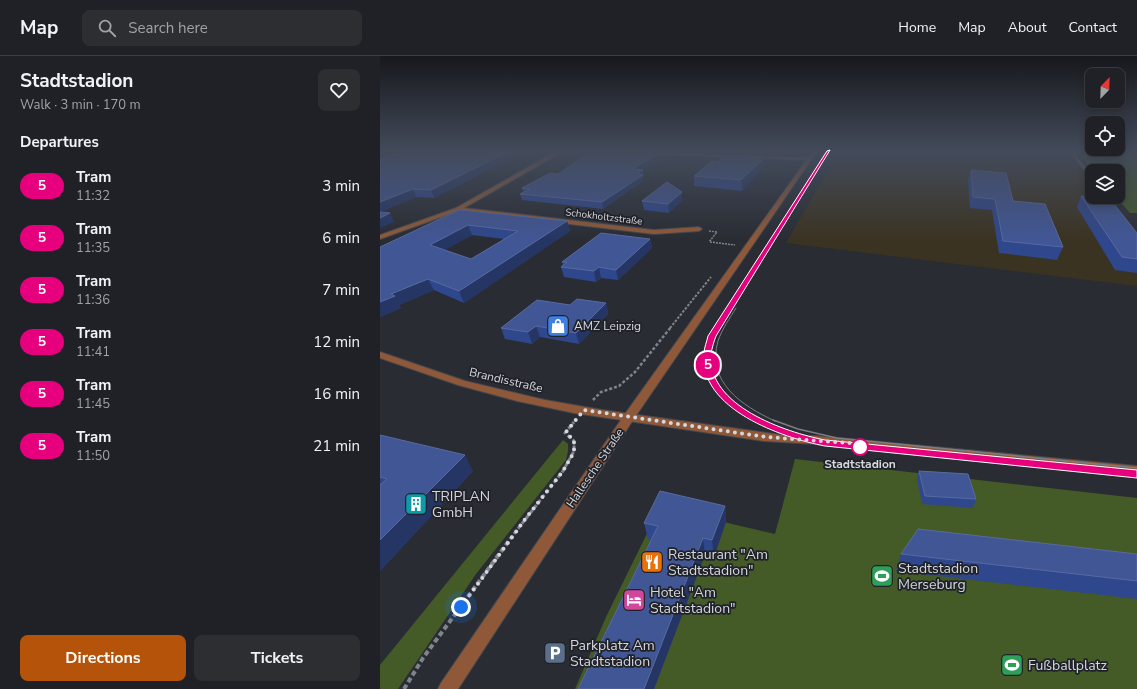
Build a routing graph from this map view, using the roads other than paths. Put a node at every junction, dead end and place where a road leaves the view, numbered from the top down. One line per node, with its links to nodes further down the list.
1 (508, 181): 3 (street)
2 (795, 181): 7 (street, Hallesche Straße)
3 (458, 209): 4 (street, Schokholtzstraße); 5 (street)
4 (699, 230)
5 (380, 238)
6 (380, 355): 7 (street, Brandisstraße)
7 (629, 417): 8 (street, Brandisstraße); 9 (street, Hallesche Straße)
8 (1137, 471)
9 (447, 689)

